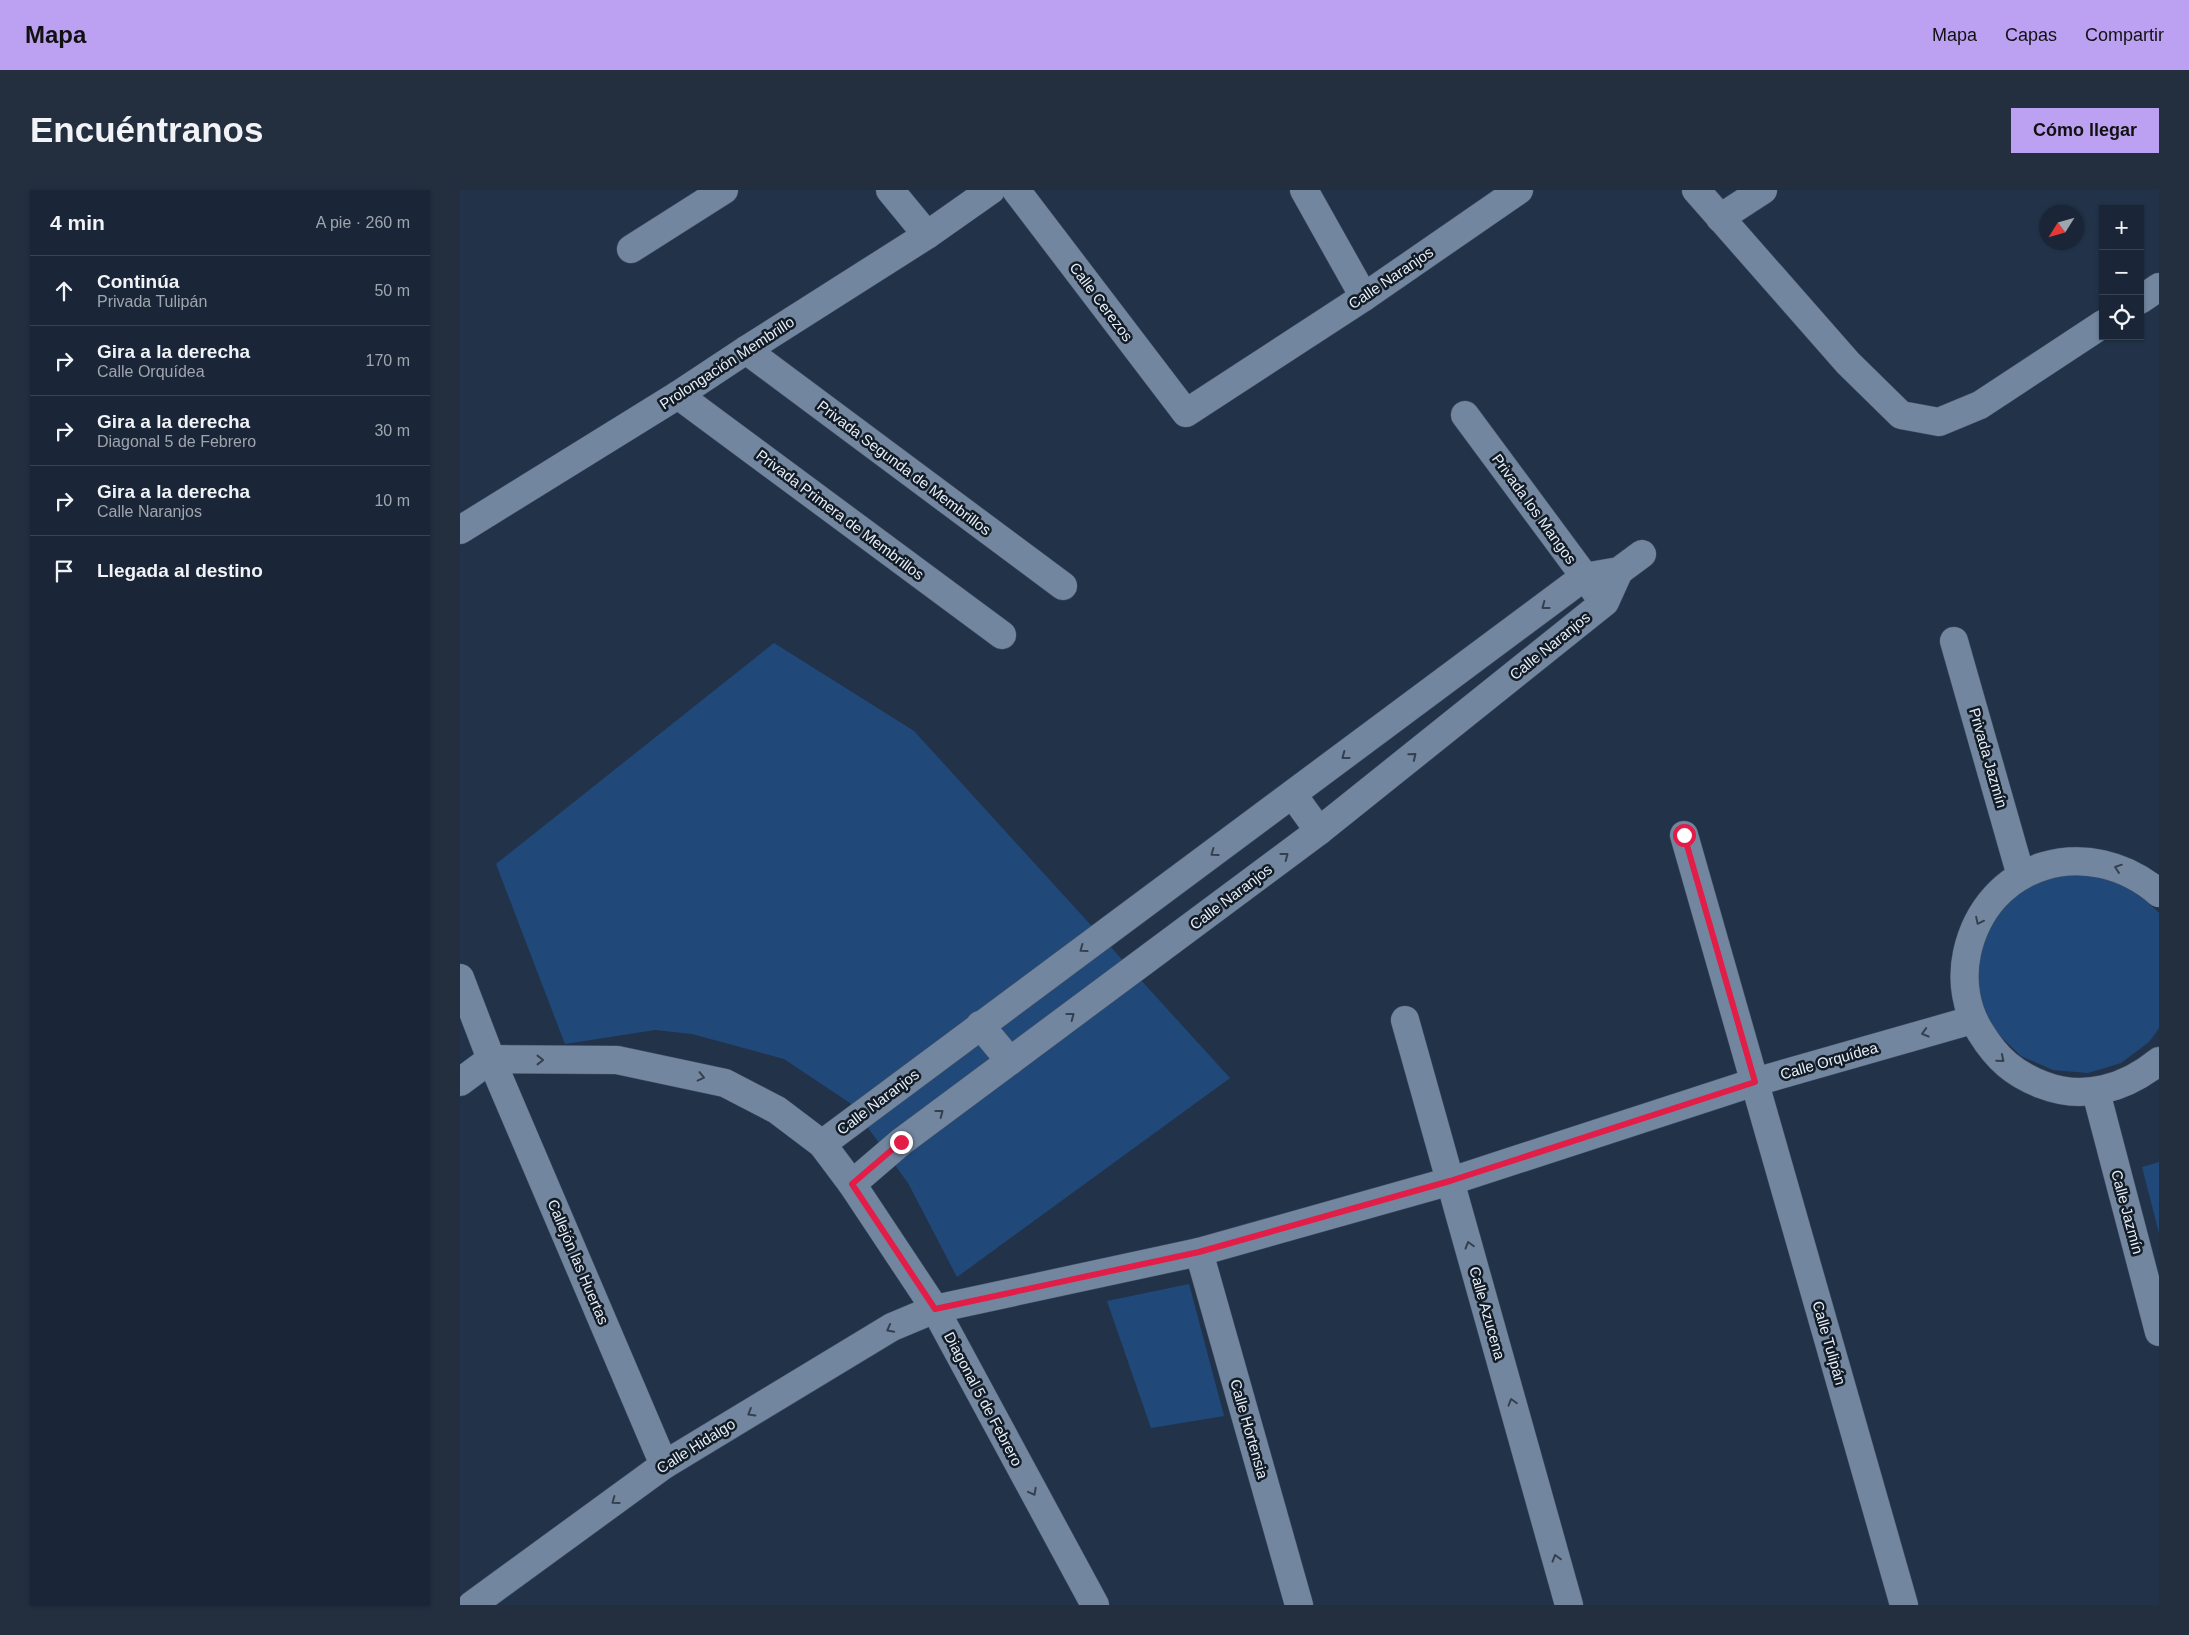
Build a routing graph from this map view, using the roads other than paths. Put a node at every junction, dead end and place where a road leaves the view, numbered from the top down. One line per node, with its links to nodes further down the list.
1 (724, 190): 11 (street)
2 (890, 190): 10 (street)
3 (991, 190): 10 (street, Prolongación Membrillo)
4 (1016, 190): 18 (street, Calle Cerezos)
5 (1304, 190): 13 (street)
6 (1519, 190): 13 (street, Calle Naranjos)
7 (1696, 190): 9 (street)
8 (1763, 190): 9 (street)
9 (1720, 218): 15 (street)
10 (927, 235): 16 (street, Prolongación Membrillo)
11 (631, 249)
12 (2159, 287): 14 (street)
13 (1364, 297): 18 (street, Calle Naranjos)
14 (2144, 297)
15 (2099, 327)
16 (746, 350): 17 (street, Prolongación Membrillo); 24 (street, Privada Segunda de Membrillos)
17 (678, 395): 20 (street, Prolongación Membrillo); 26 (street, Privada Primera de Membrillos)
18 (1186, 413)
19 (1466, 415): 23 (street, Privada los Mangos)
20 (460, 530)
21 (1642, 554): 22 (street)
22 (1619, 571): 23 (street); 25 (street)
23 (1584, 577): 25 (street, Privada los Mangos); 28 (street, Calle Naranjos, one-way to 28)
24 (1063, 586)
25 (1605, 602): 29 (street, Calle Naranjos, one-way to 25)
26 (1002, 635)
27 (1954, 641): 31 (street, Privada Jazmín)
28 (1293, 794): 29 (street); 36 (street, Calle Naranjos, one-way to 36)
29 (1319, 831): 38 (street, Calle Naranjos, one-way to 29)
30 (1684, 835): 41 (street, Calle Tulipán)
31 (2021, 876): 32 (street, one-way to 31); 35 (street, one-way to 35)
32 (2159, 893)
33 (460, 978): 37 (street, Callejón las Huertas)
34 (1405, 1020): 44 (street, Calle Azucena)
35 (1972, 1020): 41 (street, Calle Orquídea, one-way to 41); 42 (street, one-way to 42)
36 (980, 1025): 38 (street); 43 (street, Calle Naranjos)
37 (491, 1059): 40 (street); 43 (street, Diagonal 5 de Febrero, one-way to 43); 49 (street, Callejón las Huertas)
38 (1010, 1061): 45 (street, Calle Naranjos, one-way to 38)
39 (2159, 1061): 42 (street)
40 (460, 1082)
41 (1755, 1082): 44 (street, Calle Orquídea); 54 (street, Calle Tulipán)
42 (2096, 1092): 48 (street, Calle Jazmín)
43 (822, 1144): 45 (street, Diagonal 5 de Febrero)
44 (1450, 1181): 46 (street, Calle Orquídea); 53 (street, Calle Azucena, one-way to 44)
45 (852, 1184): 47 (street, Diagonal 5 de Febrero)
46 (1199, 1252): 47 (street, Calle Orquídea); 52 (street, Calle Hortensia)
47 (935, 1309): 49 (street, Calle Hidalgo, one-way to 49); 51 (street, Diagonal 5 de Febrero, one-way to 51)
48 (2159, 1332)
49 (664, 1465): 50 (street, Calle Hidalgo, one-way to 50)
50 (472, 1605)
51 (1095, 1605)
52 (1299, 1605)
53 (1569, 1605)
54 (1904, 1605)

